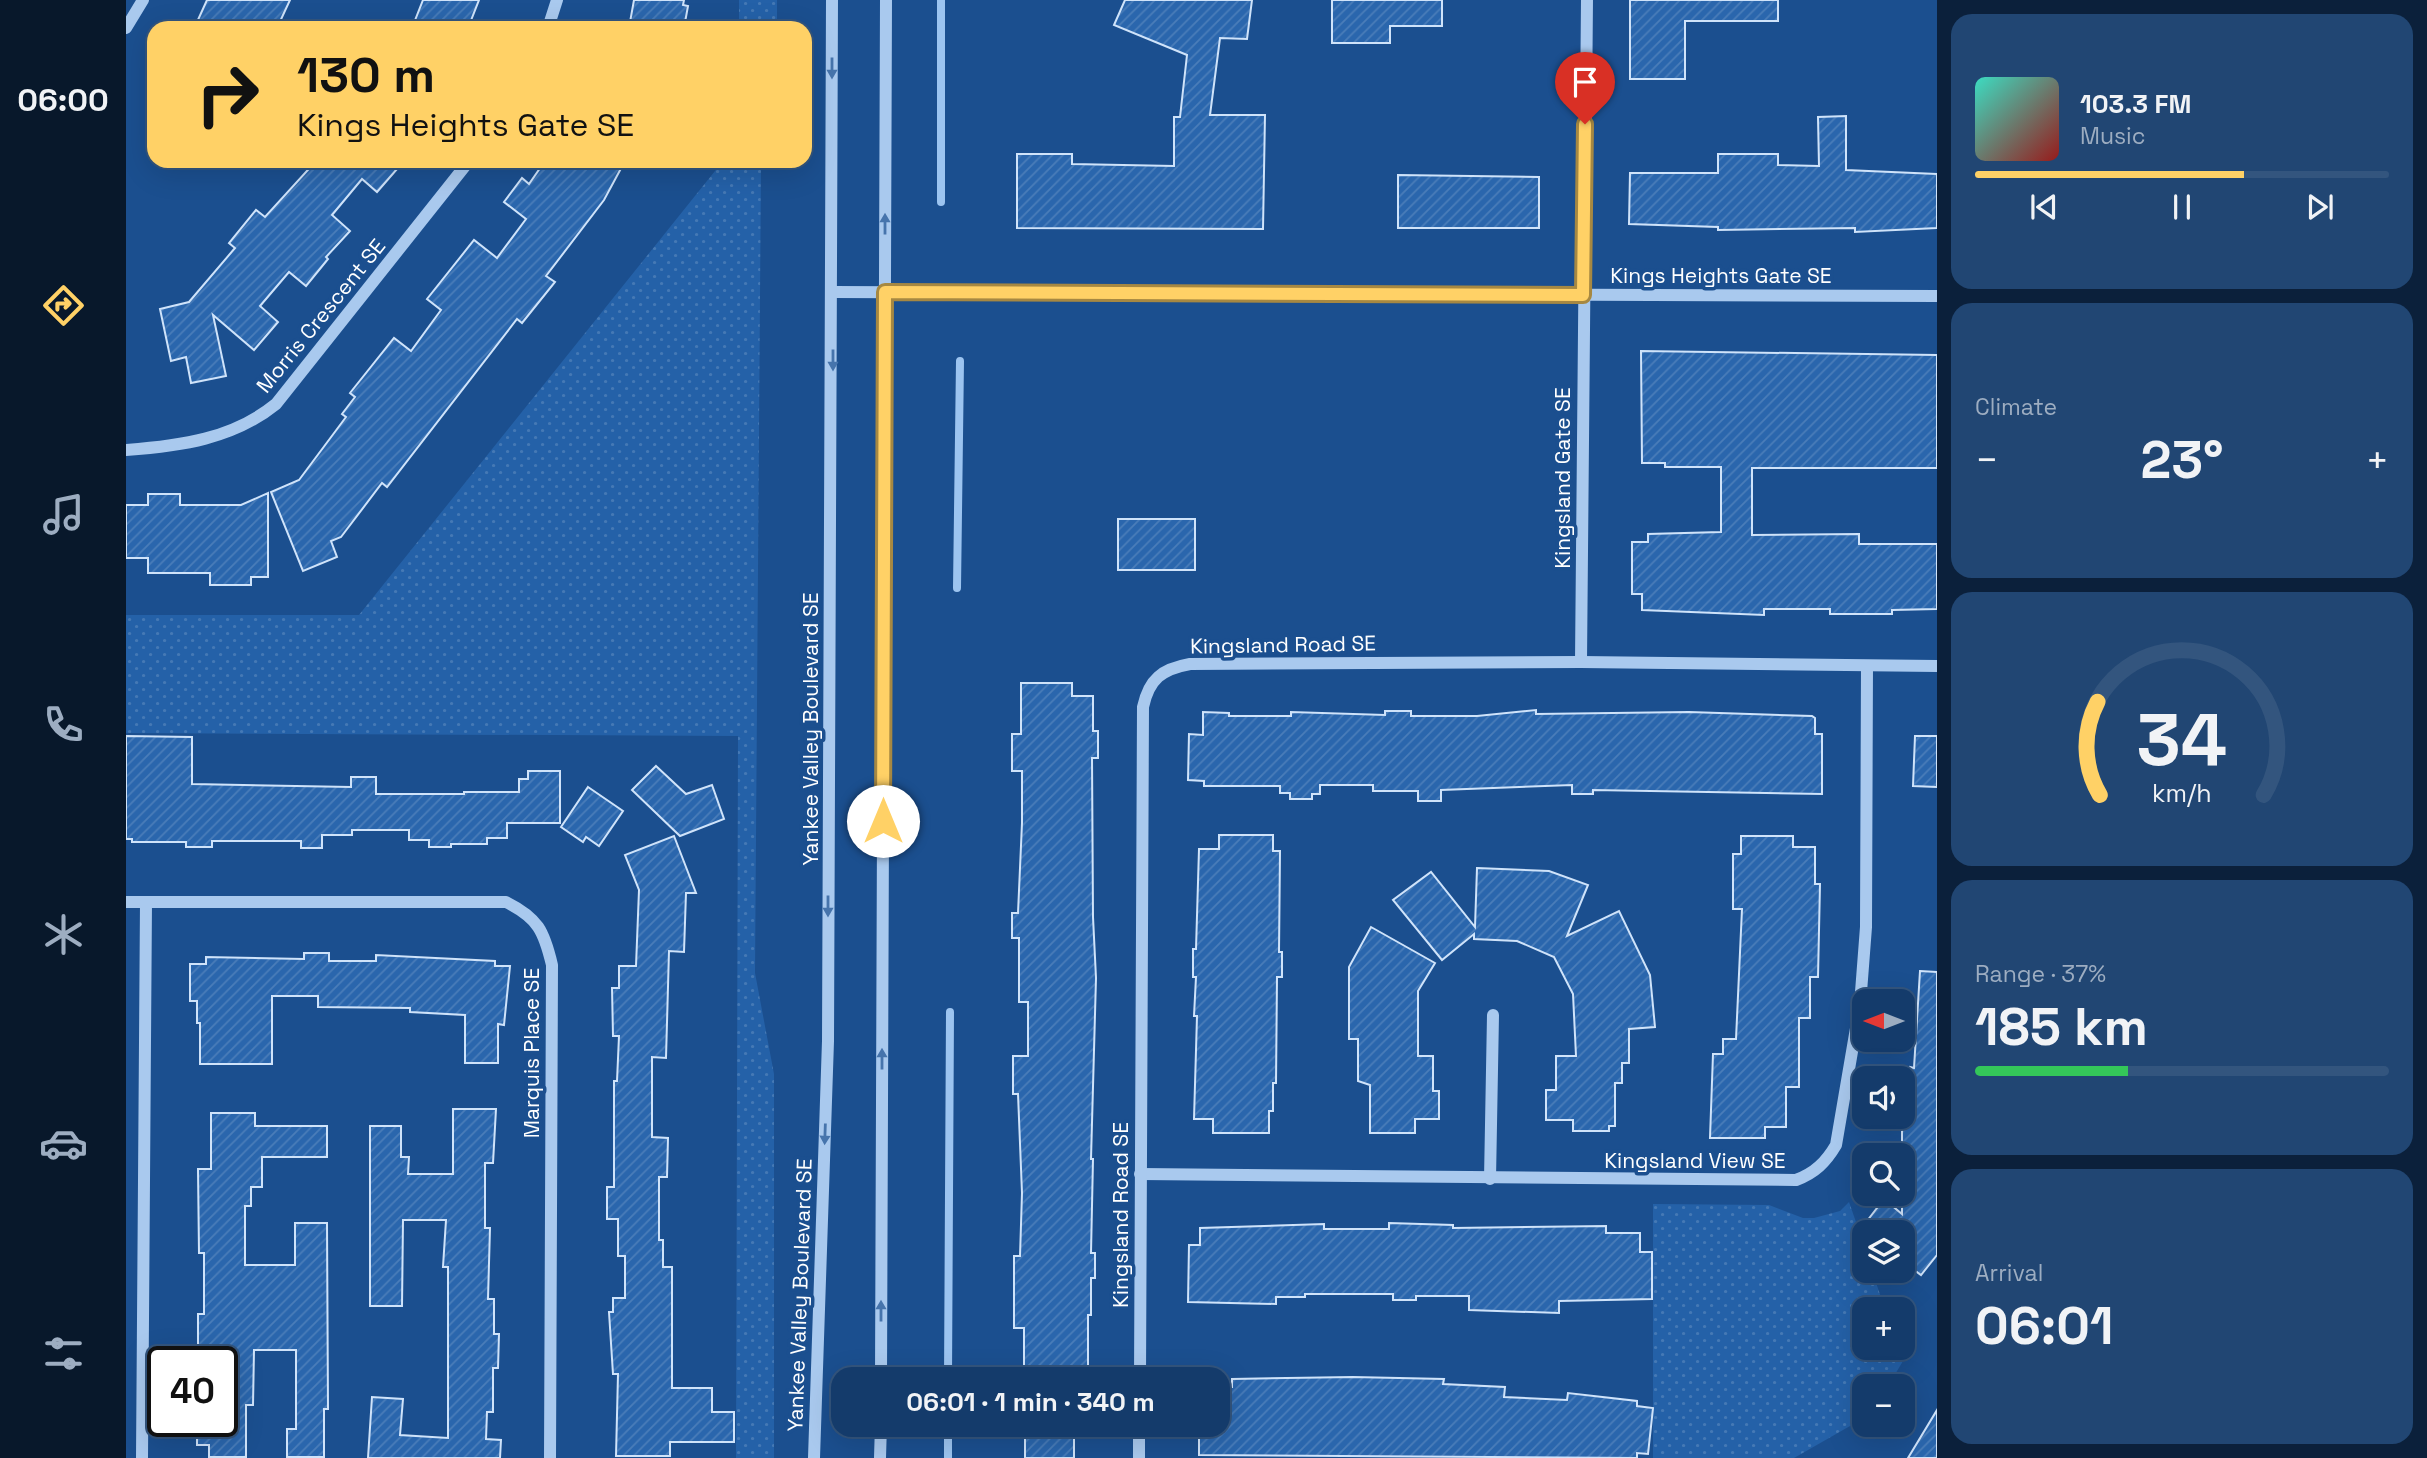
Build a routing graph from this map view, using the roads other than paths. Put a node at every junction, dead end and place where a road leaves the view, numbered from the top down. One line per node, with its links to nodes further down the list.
1 (143, 0): 7 (street)
2 (557, 0): 6 (street)
3 (832, 0): 9 (street, Yankee Valley Boulevard SE, one-way to 9)
4 (886, 0): 10 (street, one-way to 4)
5 (1587, 0): 11 (street, Kingsland Gate SE)
6 (550, 21)
7 (126, 28)
8 (463, 168): 13 (street, Morris Crescent SE)
9 (833, 292): 10 (street, Kings Heights Gate SE); 28 (street, Yankee Valley Boulevard SE, one-way to 28)
10 (885, 292): 11 (street, Kings Heights Gate SE); 22 (street, one-way to 10)
11 (1583, 295): 12 (street, Kings Heights Gate SE); 14 (street, Kingsland Gate SE)
12 (1937, 296)
13 (126, 450)
14 (1581, 662): 15 (street, Kingsland Road SE); 20 (street, Kingsland Road SE)
15 (1867, 666): 16 (street, Kingsland Road SE); 21 (street, Kingsland View SE)
16 (1937, 666)
17 (126, 902): 18 (street, Marquis Place SE)
18 (146, 902): 26 (street); 27 (street, Marquis Place SE)
19 (1493, 1016): 21 (street)
20 (1140, 1174): 21 (street, Kingsland View SE); 23 (street, Kingsland Road SE)
21 (1490, 1179)
22 (881, 1367)
23 (1140, 1367)
24 (881, 1437): 29 (street)
25 (1139, 1437): 30 (street)
26 (142, 1458)
27 (550, 1458)
28 (814, 1458)
29 (880, 1458)
30 (1139, 1458)

